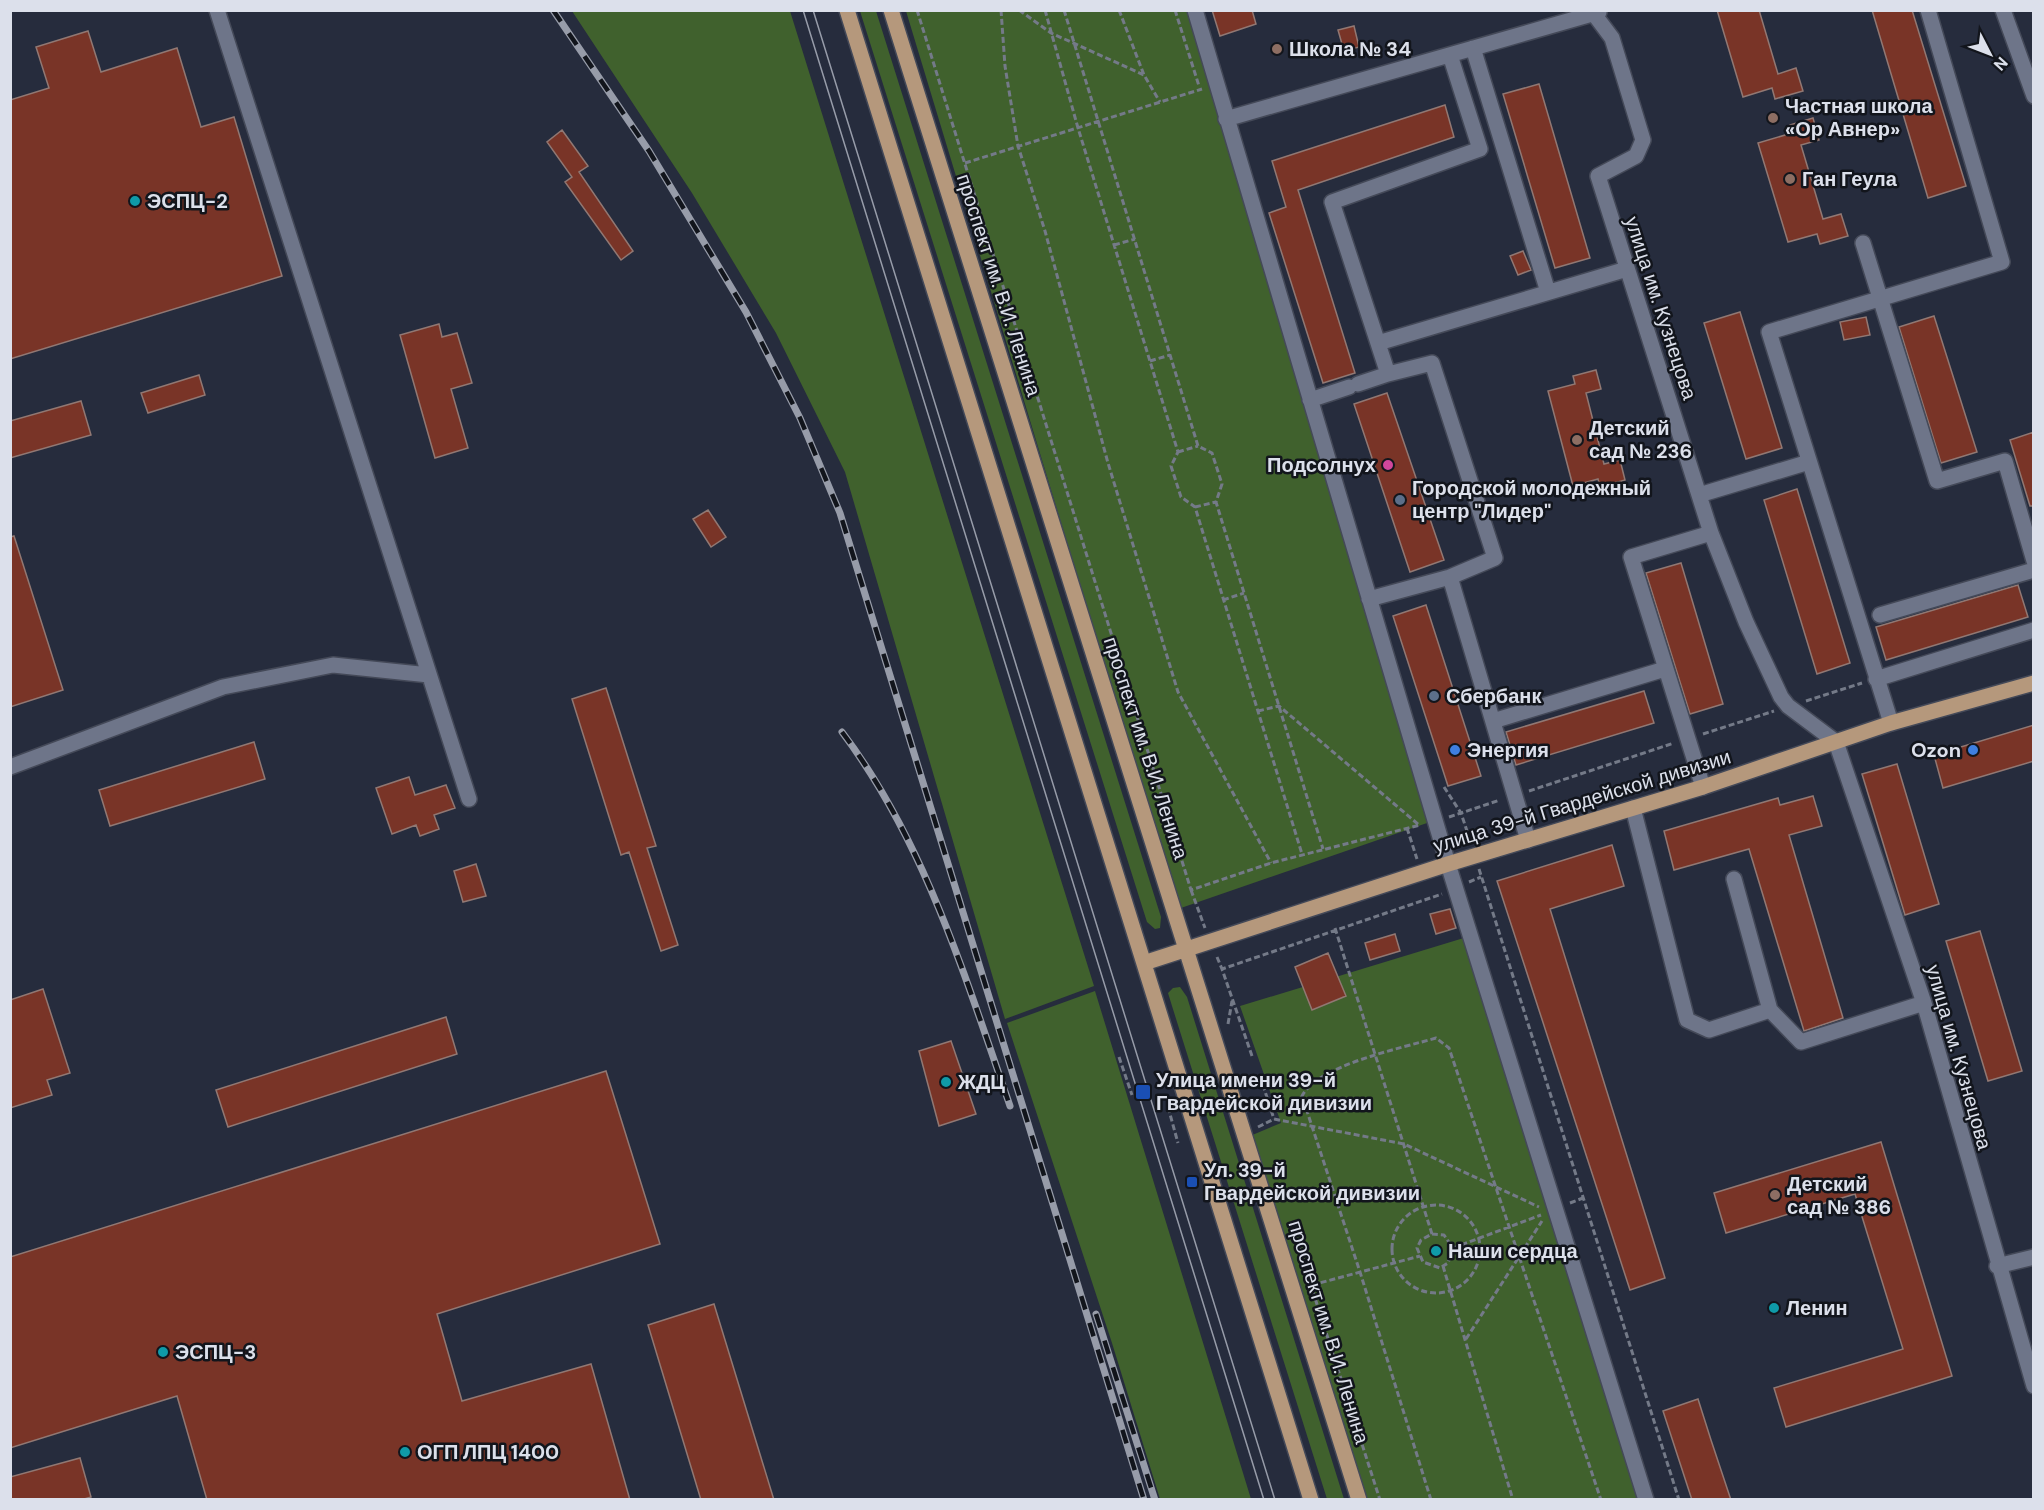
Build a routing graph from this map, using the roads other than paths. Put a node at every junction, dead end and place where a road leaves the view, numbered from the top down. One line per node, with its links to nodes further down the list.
1 (218, 10): 29 (street)
2 (847, 10): 43 (main road)
3 (891, 10): 42 (main road, проспект им. В.И. Ленина)
4 (1195, 10): 11 (street)
5 (1928, 10): 15 (street)
6 (2003, 10): 10 (street)
7 (1595, 12): 8 (street); 13 (street, улица им. Кузнецова)
8 (1473, 48): 9 (street); 14 (street)
9 (1450, 55): 11 (street); 16 (street)
10 (2034, 96)
11 (1226, 119): 18 (street)
12 (1863, 243): 15 (street)
13 (1627, 268): 14 (street); 20 (street, улица им. Кузнецова)
14 (1548, 292): 16 (street)
15 (1881, 298): 19 (street); 22 (street)
16 (1378, 343): 17 (street)
17 (1388, 374): 18 (street); 24 (street)
18 (1310, 400): 25 (street)
19 (1809, 462): 20 (street); 30 (street)
20 (1699, 495): 21 (street, улица им. Кузнецова)
21 (1711, 533): 28 (street); 34 (street, улица им. Кузнецова)
22 (2034, 561)
23 (2034, 570): 26 (street)
24 (1450, 577): 25 (street); 32 (street)
25 (1369, 599): 40 (street)
26 (1880, 615)
27 (2034, 630): 30 (street)
28 (1665, 669): 32 (street); 36 (street)
29 (429, 675): 35 (street); 37 (street)
30 (1876, 679): 33 (street)
31 (2034, 683): 33 (main road, улица 39-й Гвардейской дивизии)
32 (1493, 722): 39 (street)
33 (1891, 723): 34 (main road, улица 39-й Гвардейской дивизии)
34 (1836, 742): 36 (main road, улица 39-й Гвардейской дивизии); 44 (street, улица им. Кузнецова)
35 (10, 767)
36 (1702, 787): 38 (main road, улица 39-й Гвардейской дивизии)
37 (469, 799)
38 (1633, 808): 39 (main road, улица 39-й Гвардейской дивизии); 45 (street)
39 (1528, 840): 40 (main road, улица 39-й Гвардейской дивизии)
40 (1448, 864): 42 (main road, улица 39-й Гвардейской дивизии); 51 (street)
41 (1734, 879): 45 (street)
42 (1187, 949): 43 (main road, улица 39-й Гвардейской дивизии); 50 (main road, проспект им. В.И. Ленина)
43 (1143, 963): 49 (main road)
44 (1923, 1003): 45 (street); 47 (street, улица им. Кузнецова)
45 (1770, 1011)
46 (2034, 1257): 47 (street)
47 (1997, 1266): 48 (street, улица им. Кузнецова)
48 (2034, 1386)
49 (1311, 1500)
50 (1359, 1500)
51 (1646, 1500)

